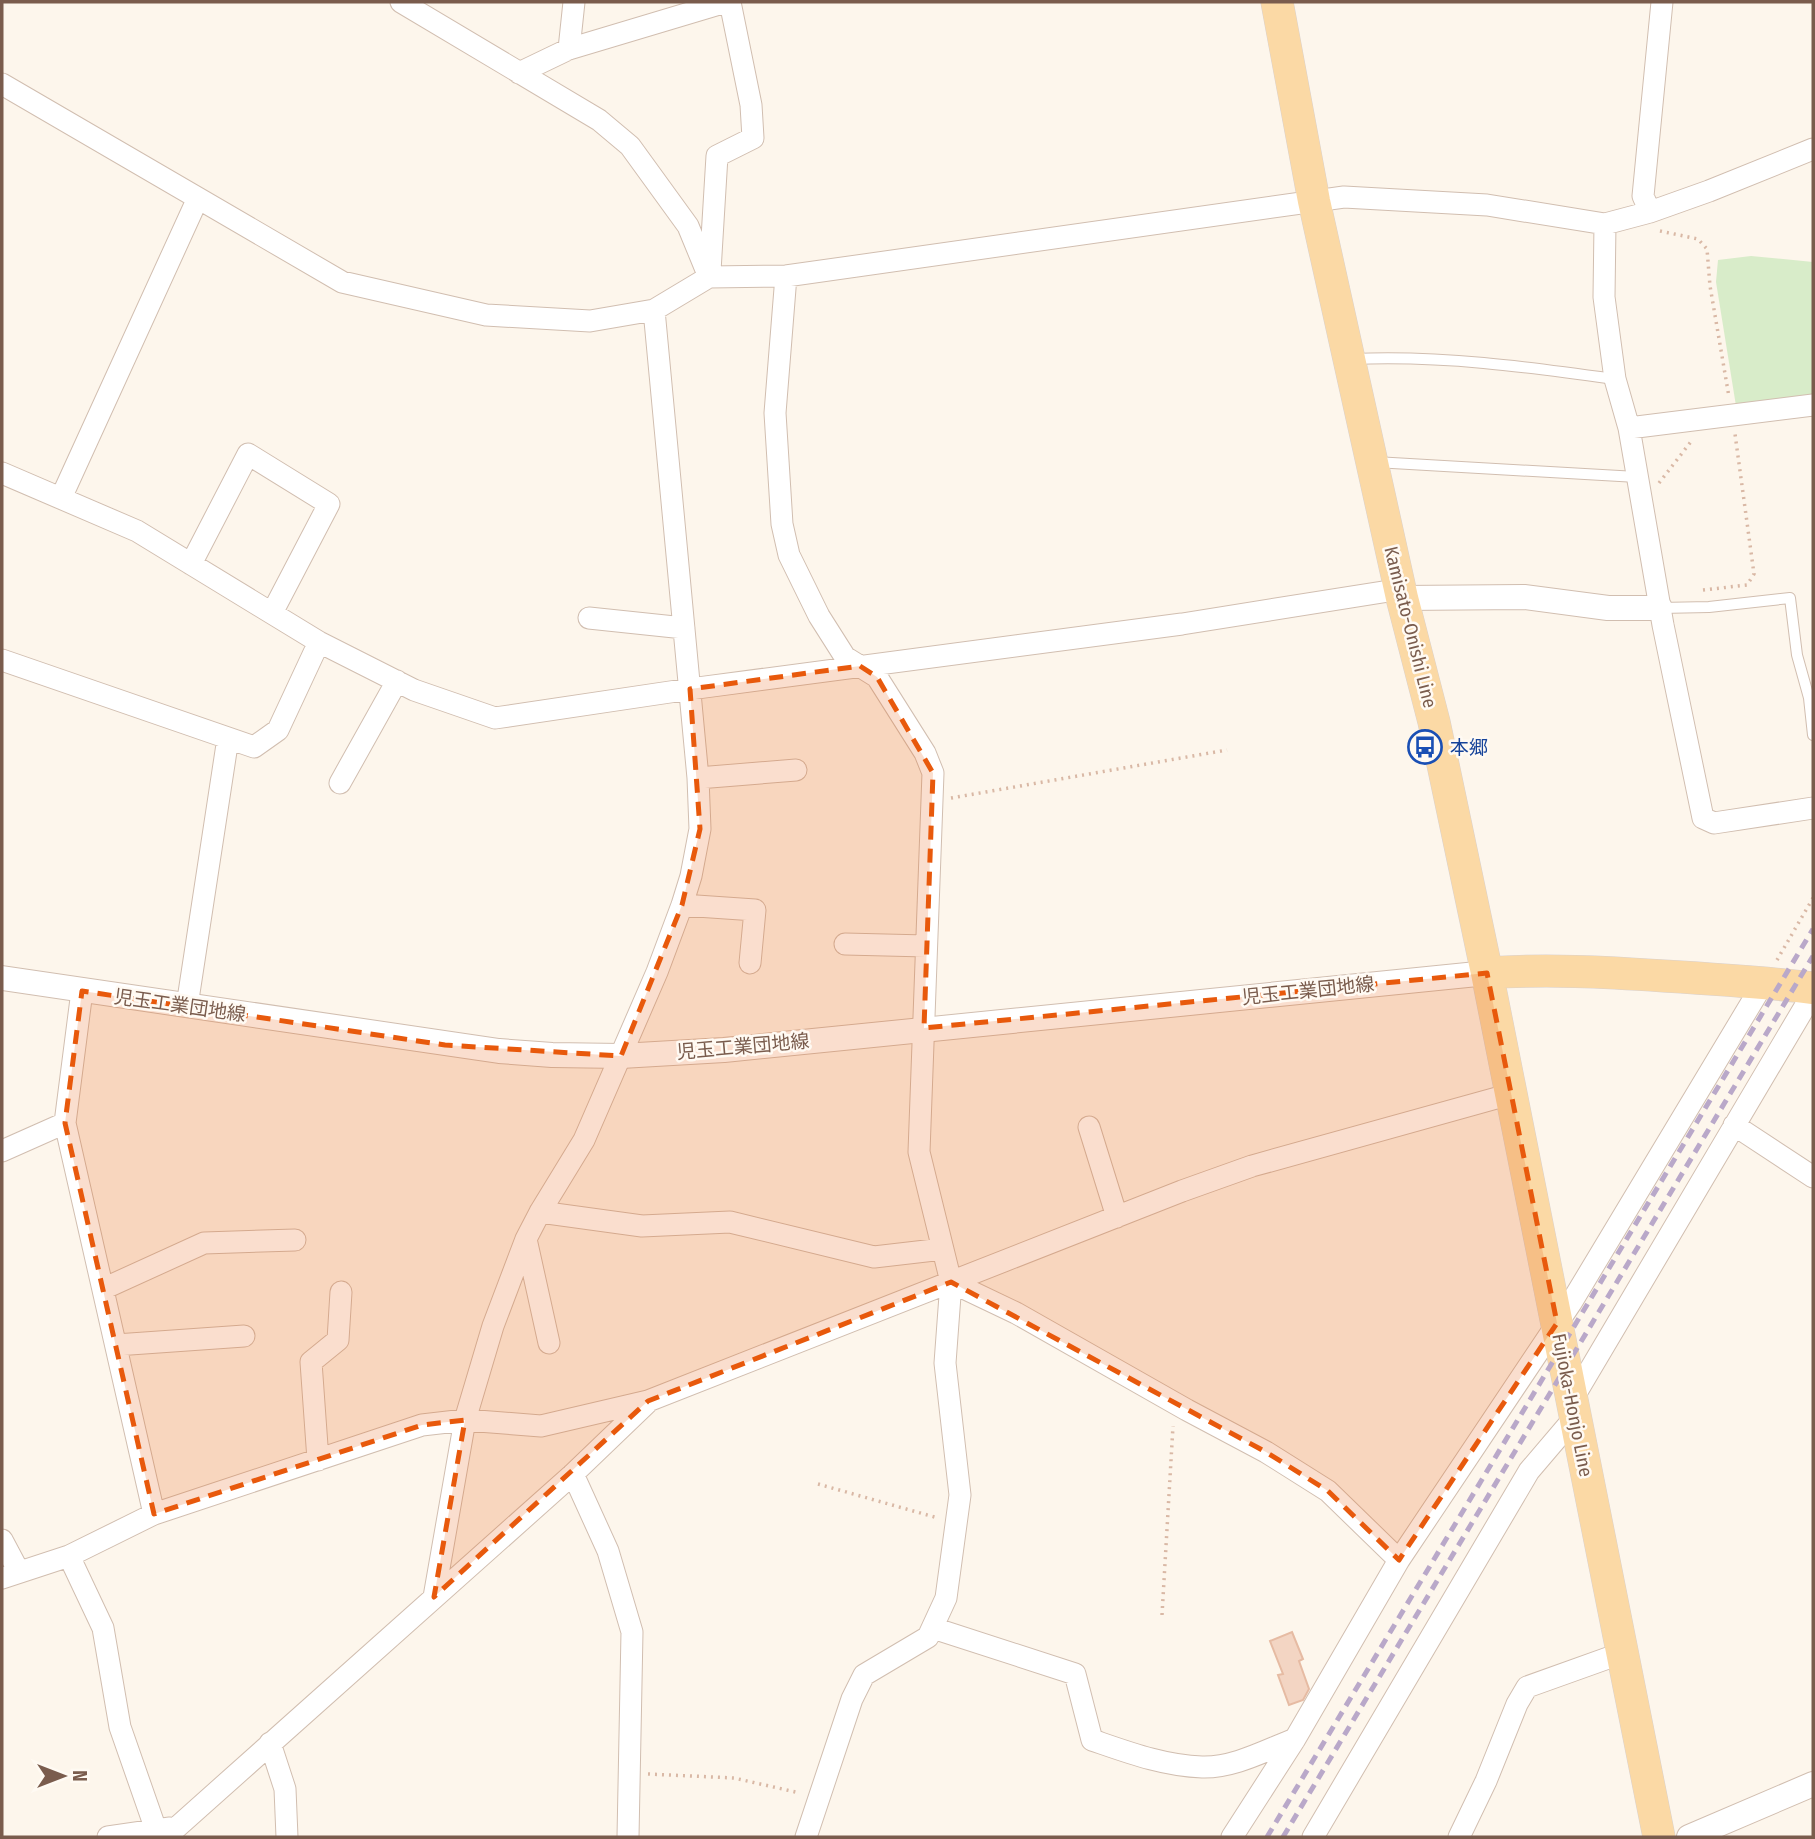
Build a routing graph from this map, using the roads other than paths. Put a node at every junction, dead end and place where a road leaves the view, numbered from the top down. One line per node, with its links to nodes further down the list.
1 (401, 2): 7 (street)
2 (574, 2): 6 (street)
3 (728, 2): 6 (street); 15 (street)
4 (1277, 2): 11 (main road, Kamisato-Onishi Line)
5 (1662, 2): 12 (street)
6 (569, 49): 7 (street)
7 (519, 73): 15 (street)
8 (2, 84): 10 (street)
9 (1813, 149): 12 (street)
10 (198, 198): 16 (street); 24 (street)
11 (1314, 201): 13 (street); 14 (street); 17 (main road, Kamisato-Onishi Line)
12 (1650, 212): 13 (street)
13 (1605, 224): 18 (street)
14 (786, 275): 15 (street); 33 (street)
15 (709, 277): 16 (street)
16 (654, 310): 30 (street)
17 (1349, 359): 18 (lane); 21 (main road, Kamisato-Onishi Line)
18 (1615, 379): 20 (street)
19 (1813, 405): 20 (street)
20 (1629, 428): 23 (street)
21 (1371, 462): 23 (lane); 26 (main road, Kamisato-Onishi Line)
22 (2, 473): 24 (street)
23 (1645, 483): 27 (street)
24 (61, 498): 25 (street)
25 (191, 564): 28 (street); 28 (street)
26 (1402, 598): 27 (street); 33 (street); 46 (main road, Kamisato-Onishi Line)
27 (1660, 608): 36 (lane); 41 (street)
28 (272, 613): 31 (street)
29 (589, 618): 30 (street)
30 (684, 628): 35 (street)
31 (319, 642): 34 (street); 37 (street)
32 (2, 660): 37 (street)
33 (860, 666): 35 (street); 44 (street)
34 (397, 681): 35 (street); 40 (street)
35 (690, 689): 39 (street)
36 (1813, 735)
37 (228, 738): 52 (street)
38 (796, 771): 39 (street)
39 (698, 778): 42 (street)
40 (340, 783)
41 (1813, 808)
42 (682, 905): 45 (street); 54 (street)
43 (845, 944): 44 (street)
44 (926, 946): 53 (street)
45 (750, 963)
46 (1487, 973): 48 (main road); 53 (street, 児玉工業団地線); 55 (main road, Fujioka-Honjo Line)
47 (2, 978): 50 (street, 児玉工業団地線)
48 (1764, 982): 49 (main road); 69 (street)
49 (1813, 988)
50 (82, 991): 52 (street, 児玉工業団地線); 56 (street)
51 (1813, 993): 57 (street)
52 (187, 1006): 54 (street, 児玉工業団地線)
53 (924, 1028): 54 (street, 児玉工業団地線); 65 (street)
54 (621, 1056): 61 (street)
55 (1511, 1094): 62 (street); 69 (main road, Fujioka-Honjo Line)
56 (65, 1123): 59 (street); 67 (street)
57 (1734, 1125): 60 (street); 74 (street)
58 (1090, 1127): 62 (street)
59 (2, 1151)
60 (1813, 1177)
61 (540, 1212): 63 (street); 65 (street)
62 (1117, 1217): 66 (street)
63 (526, 1239): 71 (street); 75 (street)
64 (295, 1240): 67 (street)
65 (943, 1250): 66 (street)
66 (951, 1282): 73 (street); 81 (street); 84 (street)
67 (103, 1289): 72 (street)
68 (341, 1292): 76 (street)
69 (1557, 1322): 74 (main road, Fujioka-Honjo Line); 81 (street)
70 (244, 1336): 72 (street)
71 (549, 1343)
72 (116, 1345): 78 (street)
73 (648, 1401): 75 (street); 77 (street)
74 (1573, 1408): 85 (main road, Fujioka-Honjo Line); 95 (street)
75 (466, 1420): 76 (street); 83 (street)
76 (318, 1460): 78 (street)
77 (573, 1474): 83 (street); 92 (street)
78 (154, 1514): 80 (street)
79 (2, 1540): 82 (street)
80 (69, 1556): 82 (street); 89 (street)
81 (1399, 1560): 86 (street)
82 (10, 1575)
83 (434, 1597): 87 (street)
84 (933, 1628): 86 (street); 93 (street)
85 (1622, 1653): 96 (street); 97 (main road, Fujioka-Honjo Line)
86 (1295, 1739): 94 (street)
87 (270, 1743): 89 (street); 91 (street)
88 (1813, 1784): 98 (street)
89 (166, 1832): 90 (street)
90 (108, 1837)
91 (287, 1837)
92 (628, 1837)
93 (806, 1837)
94 (1232, 1837)
95 (1313, 1837)
96 (1459, 1837)
97 (1659, 1837)
98 (1689, 1837)

